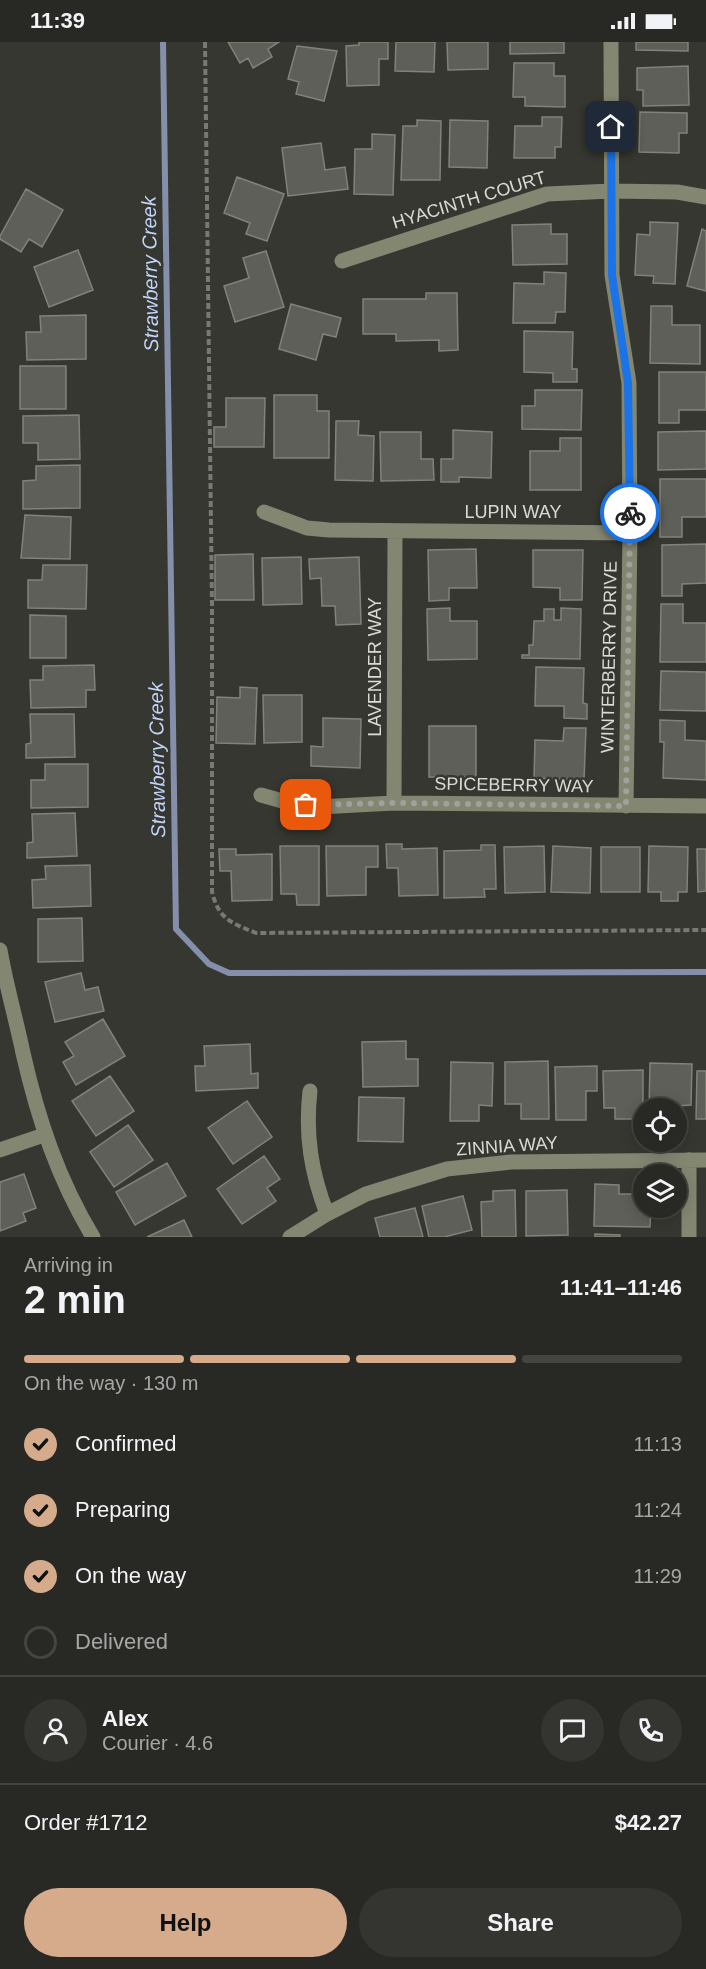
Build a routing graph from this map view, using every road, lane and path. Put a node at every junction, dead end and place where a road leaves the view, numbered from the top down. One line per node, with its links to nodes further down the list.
1 (205, 42): 13 (path)
2 (611, 42): 3 (street, WINTERBERRY DRIVE)
3 (611, 191): 4 (street, HYACINTH COURT); 5 (street, HYACINTH COURT); 8 (street, WINTERBERRY DRIVE)
4 (706, 197)
5 (342, 261)
6 (264, 512): 7 (street, LUPIN WAY)
7 (395, 531): 8 (street, LUPIN WAY); 10 (street, LAVENDER WAY)
8 (630, 532): 11 (street, WINTERBERRY DRIVE)
9 (261, 795): 10 (street, SPICEBERRY WAY)
10 (394, 803): 11 (street, SPICEBERRY WAY)
11 (626, 806): 12 (street, SPICEBERRY WAY)
12 (706, 806)
13 (706, 930)
14 (0, 950): 16 (street)
15 (310, 1091): 20 (street)
16 (44, 1135): 17 (street); 21 (street)
17 (0, 1150)
18 (689, 1160): 19 (street, ZINNIA WAY); 20 (street, ZINNIA WAY); 23 (street)
19 (706, 1160)
20 (327, 1214): 22 (street, ZINNIA WAY)
21 (93, 1237)
22 (290, 1237)
23 (689, 1237)

